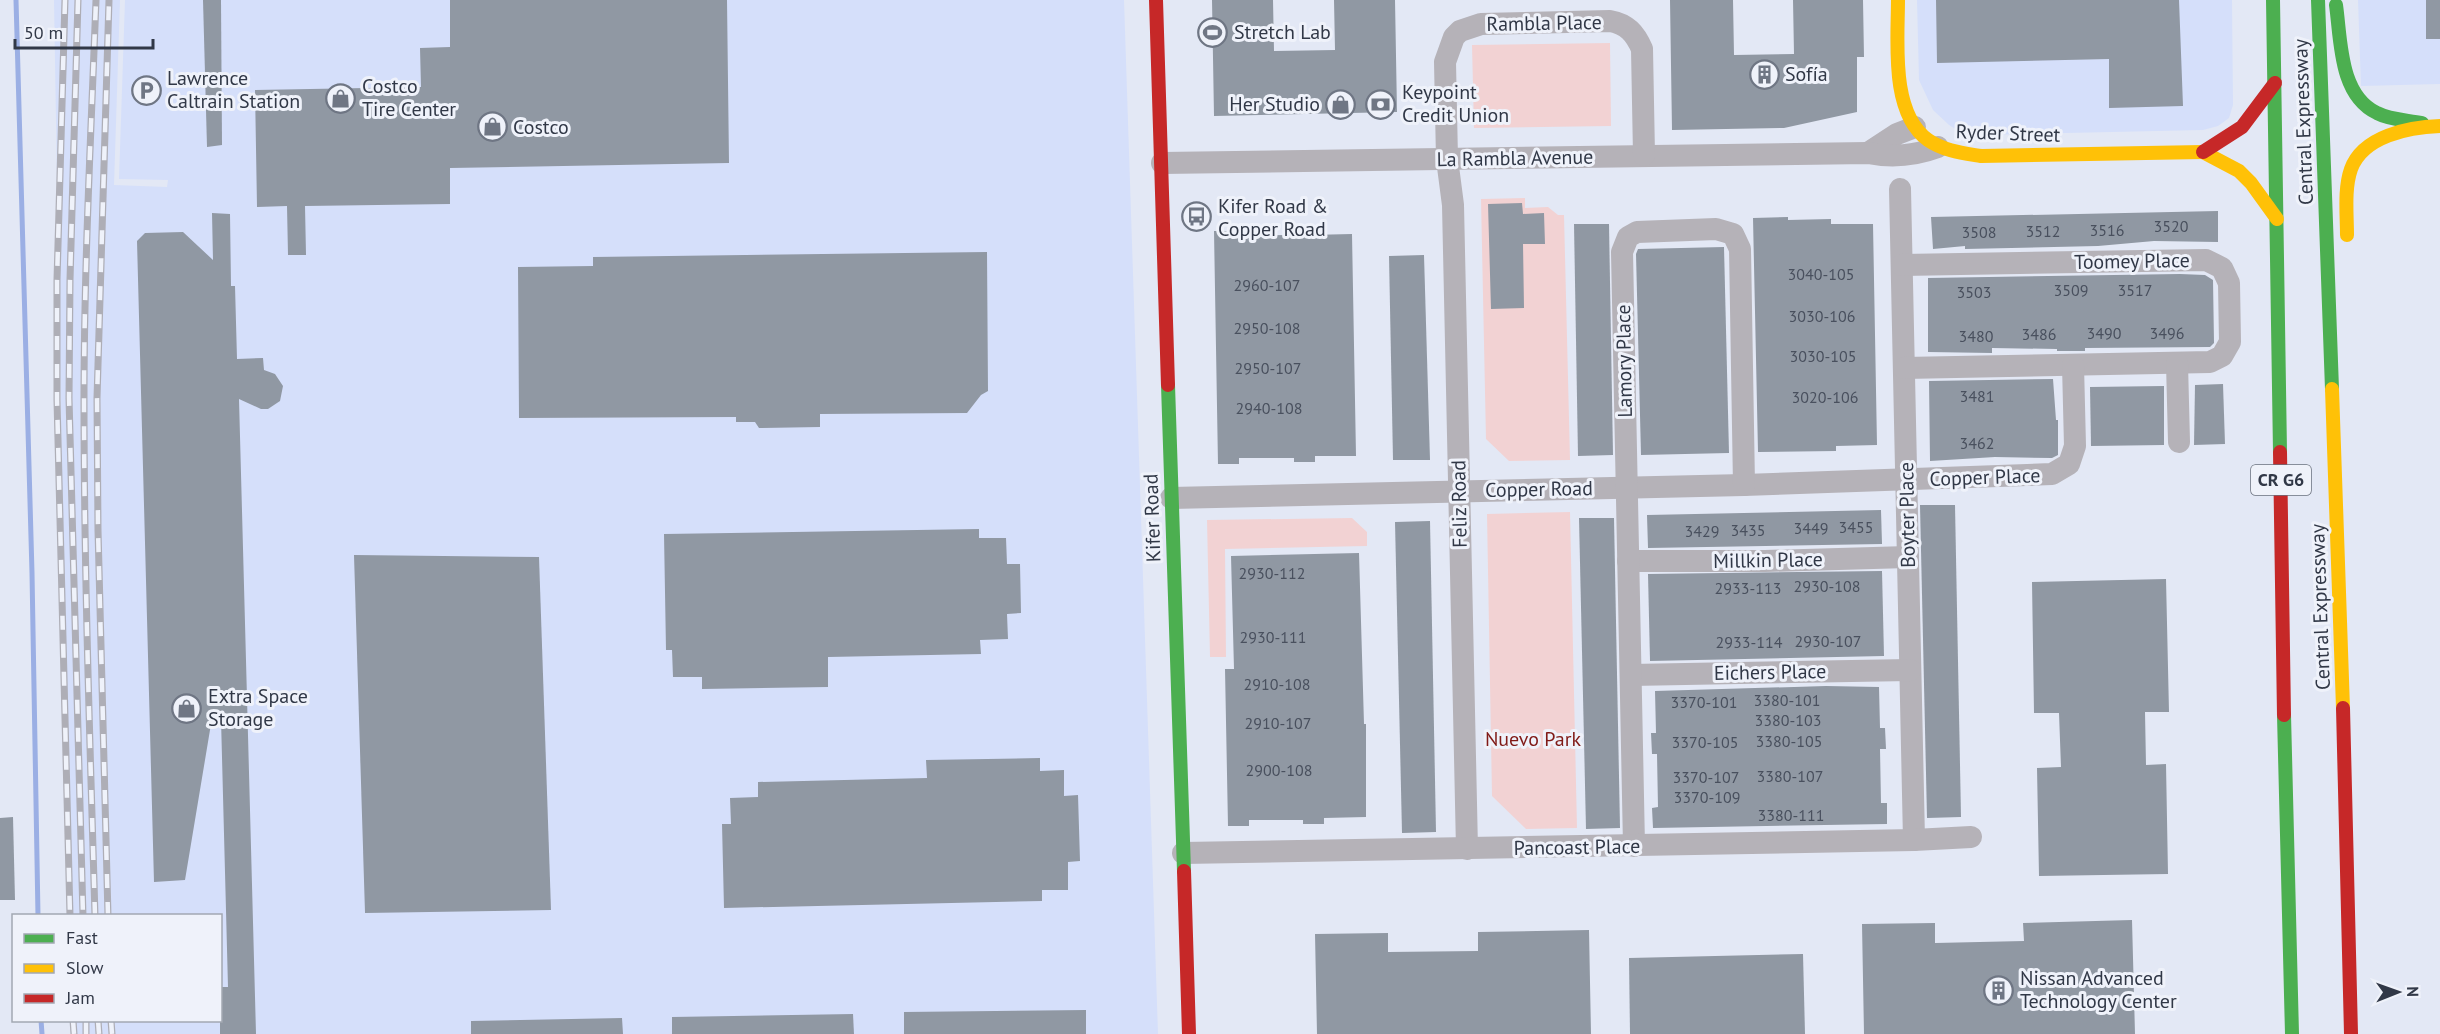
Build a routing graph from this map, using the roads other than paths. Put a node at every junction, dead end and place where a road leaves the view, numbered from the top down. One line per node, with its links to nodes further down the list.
1 (1156, 0): 14 (main road, Kifer Road)
2 (1898, 0): 8 (main road, Ryder Street)
3 (2273, 0): 6 (main road, Central Expressway / CR G6)
4 (2318, 0): 31 (main road, Central Expressway / CR G6)
5 (2336, 0): 7 (main road)
6 (2275, 83): 10 (main road); 16 (main road, Central Expressway / CR G6)
7 (2438, 126): 17 (main road)
8 (1915, 127): 9 (main road, Ryder Street); 11 (street)
9 (1938, 147): 10 (main road, Ryder Street); 11 (street, La Rambla Avenue)
10 (2203, 152): 16 (main road)
11 (1868, 153): 12 (street, La Rambla Avenue)
12 (1644, 155): 13 (street, La Rambla Avenue); 13 (street, Rambla Place)
13 (1447, 159): 14 (street, La Rambla Avenue); 26 (street, Feliz Road)
14 (1162, 163): 27 (main road, Kifer Road)
15 (1900, 189): 18 (street, Boyter Place)
16 (2277, 219): 40 (main road, Central Expressway / CR G6)
17 (2347, 253)
18 (1902, 265): 19 (street, Toomey Place); 21 (street, Boyter Place)
19 (2178, 363): 20 (street, Toomey Place); 22 (street)
20 (2073, 365): 21 (street, Toomey Place); 23 (street, Copper Place)
21 (1904, 368): 23 (street, Boyter Place)
22 (2180, 442)
23 (1906, 480): 24 (street, Copper Road); 29 (street, Boyter Place)
24 (1744, 485): 25 (street, Copper Road); 25 (street, Lamory Place)
25 (1627, 486): 26 (street, Copper Road); 30 (street, Lamory Place)
26 (1459, 491): 27 (street, Copper Road); 37 (street, Feliz Road)
27 (1171, 498): 38 (main road, Kifer Road)
28 (2352, 529): 31 (main road)
29 (1908, 557): 30 (street, Millkin Place); 32 (street, Boyter Place)
30 (1628, 561): 33 (street, Lamory Place)
31 (2340, 597): 41 (main road, Central Expressway / CR G6)
32 (1910, 670): 33 (street, Eichers Place); 35 (street, Boyter Place)
33 (1631, 675): 36 (street, Lamory Place)
34 (1971, 837): 35 (street, Pancoast Place)
35 (1914, 840): 36 (street, Pancoast Place)
36 (1634, 846): 37 (street, Pancoast Place)
37 (1467, 849): 38 (street, Pancoast Place)
38 (1183, 853): 39 (main road, Kifer Road)
39 (1189, 1034)
40 (2292, 1034)
41 (2351, 1034)

